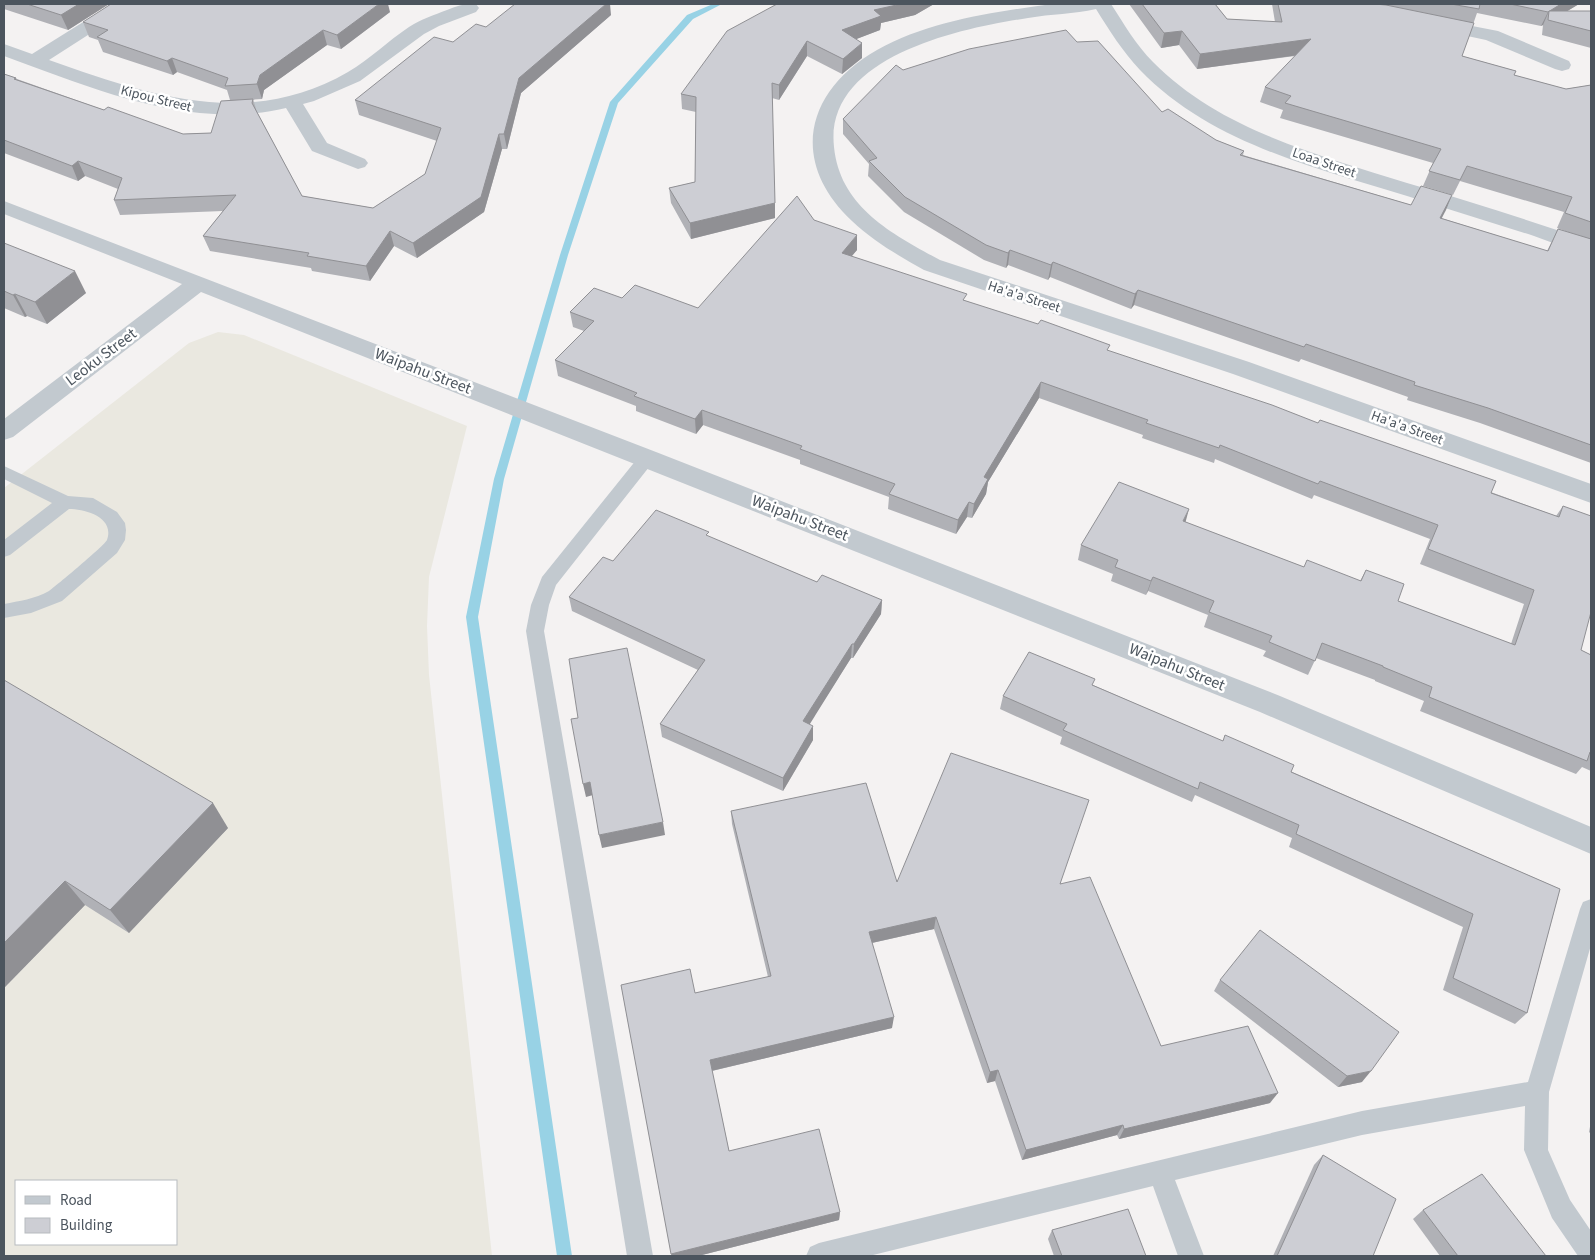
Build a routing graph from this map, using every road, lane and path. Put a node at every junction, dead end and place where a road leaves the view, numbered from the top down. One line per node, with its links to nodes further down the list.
1 (124, 4): 7 (street)
2 (1093, 4): 17 (street, Ha'a'a Street)
3 (1102, 4): 12 (street, Loaa Street)
4 (470, 8): 9 (street, Kipou Street)
5 (1418, 20): 8 (street)
6 (4, 50): 7 (street, Kipou Street)
7 (34, 60): 9 (street, Kipou Street)
8 (1562, 65)
9 (292, 102): 10 (street)
10 (358, 163)
11 (4, 207): 13 (street, Waipahu Street)
12 (1591, 248)
13 (198, 284): 14 (street, Leoku Street); 15 (street, Waipahu Street)
14 (4, 431)
15 (647, 458): 21 (street, Waipahu Street); 26 (lane)
16 (4, 472): 18 (lane)
17 (1591, 494)
18 (65, 502): 19 (lane); 20 (lane)
19 (4, 550)
20 (4, 611)
21 (1591, 840)
22 (1591, 909): 23 (lane)
23 (1537, 1092): 24 (lane); 25 (lane)
24 (1160, 1172): 27 (lane); 28 (lane)
25 (1591, 1253)
26 (640, 1256)
27 (819, 1256)
28 (1191, 1256)

